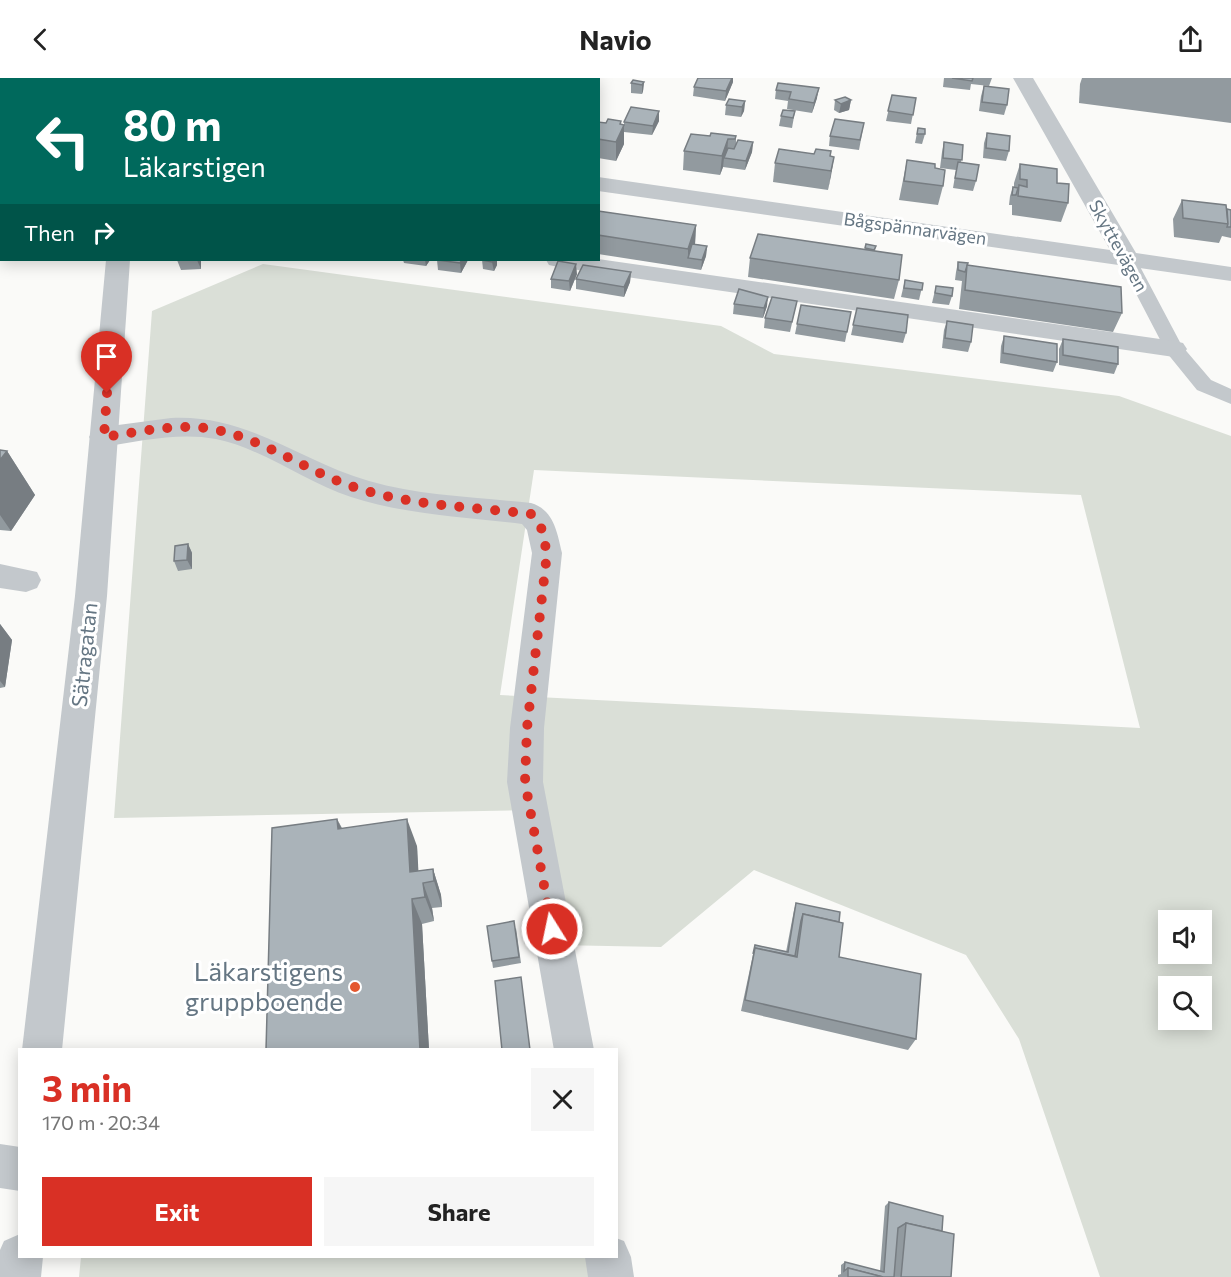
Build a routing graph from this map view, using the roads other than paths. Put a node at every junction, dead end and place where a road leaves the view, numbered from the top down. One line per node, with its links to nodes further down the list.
1 (1023, 78): 3 (street, Skyttevägen)
2 (600, 184): 3 (street, Bågspännarvägen)
3 (1127, 259): 6 (street, Bågspännarvägen); 7 (lane, Skyttevägen)
4 (118, 261): 9 (street, Sätragatan)
5 (565, 261): 7 (street)
6 (1231, 274)
7 (1174, 349): 8 (lane, Skyttevägen)
8 (1231, 397)
9 (104, 437): 10 (street, Sätragatan); 11 (street)
10 (42, 1048)
11 (574, 1048)
12 (0, 1166): 13 (street)
13 (18, 1169)
14 (20, 1258): 16 (street)
15 (608, 1258): 17 (street)
16 (18, 1277)
17 (611, 1277)

